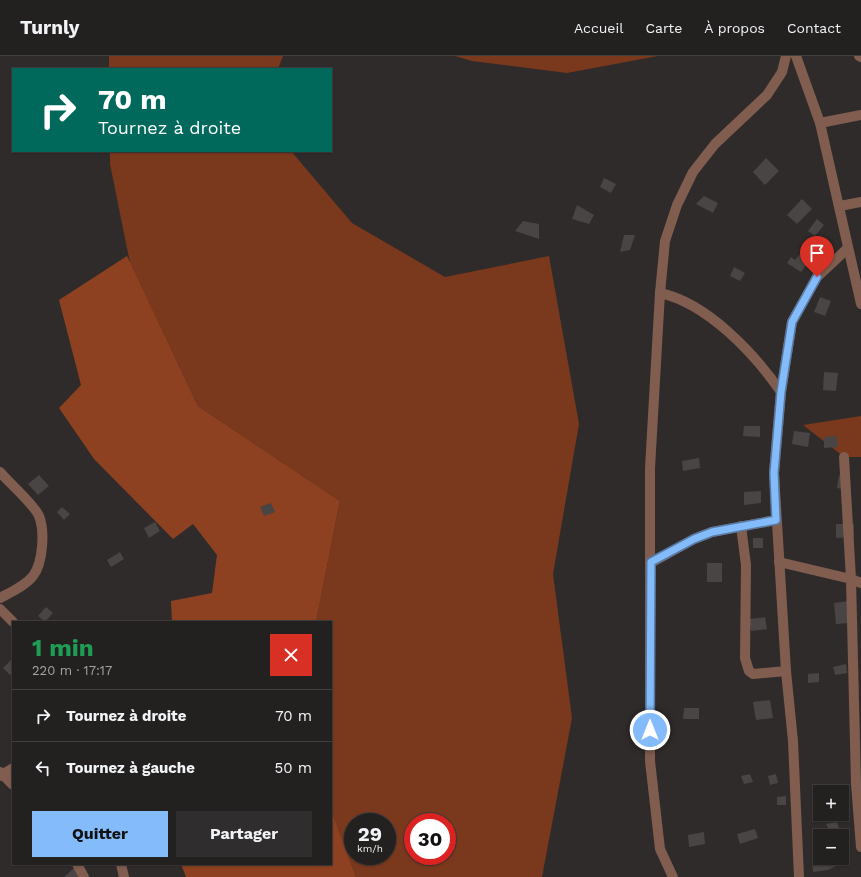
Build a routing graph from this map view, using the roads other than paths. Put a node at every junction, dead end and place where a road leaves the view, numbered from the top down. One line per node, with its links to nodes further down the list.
1 (786, 56): 8 (street)
2 (796, 56): 4 (street)
3 (861, 115): 4 (street)
4 (820, 124): 6 (street)
5 (861, 202): 6 (street)
6 (840, 206): 7 (street)
7 (848, 248): 9 (street); 10 (street)
8 (660, 293): 10 (street); 15 (street)
9 (861, 304)
10 (781, 392): 13 (street)
11 (844, 458): 17 (street)
12 (0, 472): 19 (street)
13 (776, 520): 14 (street); 16 (street)
14 (741, 526): 15 (street); 22 (street)
15 (651, 562): 31 (street)
16 (779, 562): 17 (street); 22 (street)
17 (851, 579): 18 (street); 26 (street)
18 (861, 583)
19 (0, 598)
20 (0, 609): 21 (street)
21 (12, 621)
22 (786, 671): 32 (street)
23 (12, 768): 24 (street)
24 (1, 774): 25 (street)
25 (12, 784)
26 (861, 847)
27 (78, 865): 29 (street)
28 (120, 865): 30 (street)
29 (84, 877)
30 (124, 877)
31 (673, 877)
32 (799, 877)

